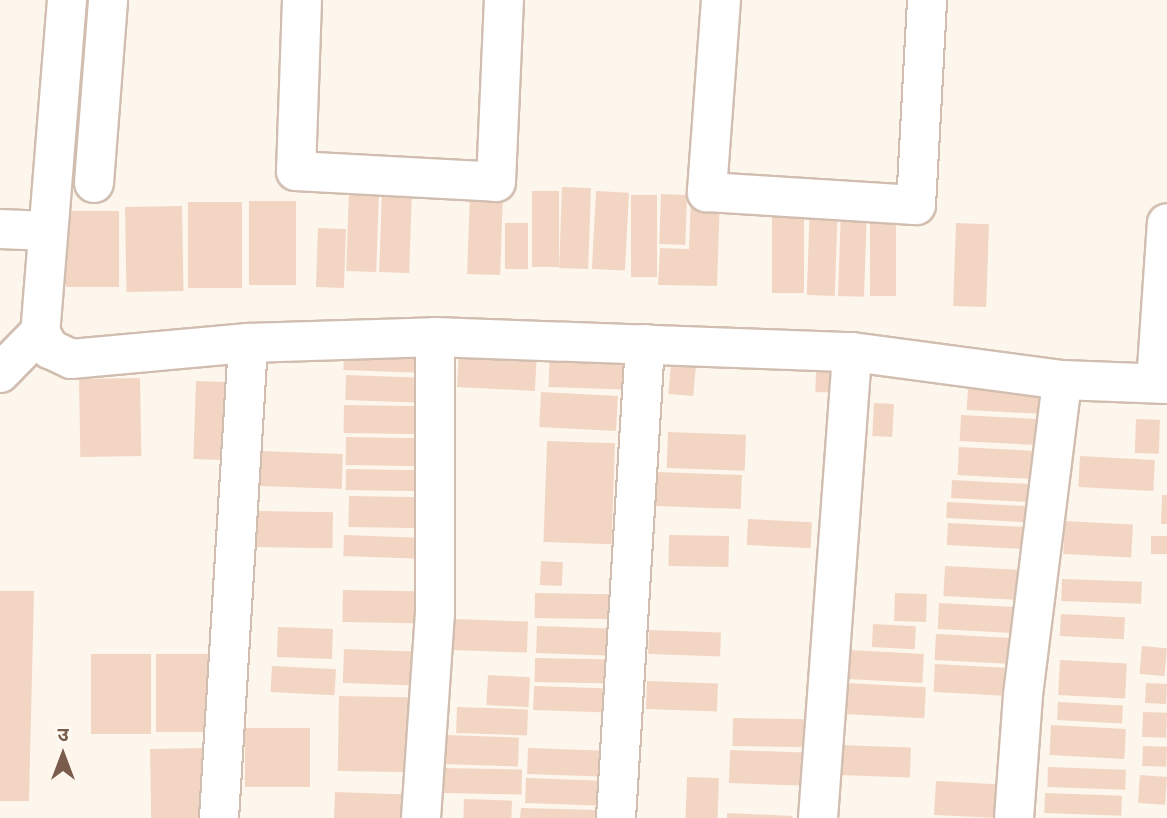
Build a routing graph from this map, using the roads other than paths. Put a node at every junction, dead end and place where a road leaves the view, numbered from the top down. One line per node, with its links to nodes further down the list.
1 (67, 0): 10 (street)
2 (108, 0): 7 (street)
3 (303, 0): 4 (street)
4 (504, 0)
5 (721, 0): 6 (street)
6 (927, 0)
7 (94, 183)
8 (1167, 223): 18 (street)
9 (0, 229): 10 (street)
10 (48, 231): 11 (street)
11 (40, 332): 13 (street); 16 (street)
12 (435, 337): 13 (street); 14 (street); 20 (street)
13 (248, 344): 19 (street)
14 (645, 344): 15 (street); 21 (street)
15 (852, 352): 17 (street); 22 (street)
16 (0, 373)
17 (1062, 380): 18 (street); 23 (street)
18 (1162, 384)
19 (219, 818)
20 (421, 818)
21 (616, 818)
22 (818, 818)
23 (1014, 818)

